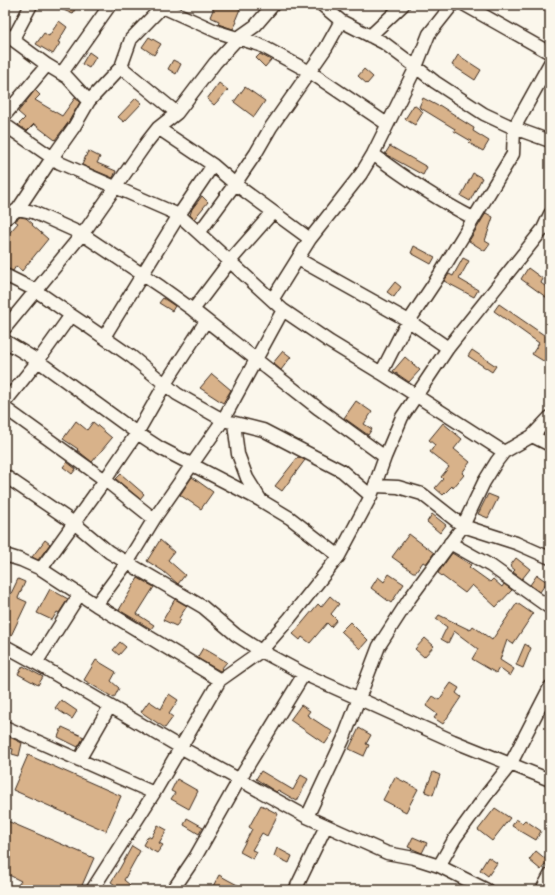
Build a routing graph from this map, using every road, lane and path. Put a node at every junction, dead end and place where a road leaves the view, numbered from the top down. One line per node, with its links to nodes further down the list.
1 (31, 5): 10 (street)
2 (110, 5): 19 (street)
3 (272, 5): 12 (street)
4 (322, 5): 9 (street)
5 (404, 5): 11 (street)
6 (452, 5): 17 (street)
7 (465, 5): 13 (street)
8 (160, 6): 12 (street); 16 (street)
9 (341, 21): 11 (street); 18 (street)
10 (9, 36): 15 (street)
11 (370, 36): 17 (street)
12 (238, 38): 18 (street); 21 (street)
13 (550, 53)
14 (550, 63): 26 (street)
15 (47, 65): 19 (street); 22 (street)
16 (121, 67): 20 (street); 21 (street)
17 (416, 67): 23 (street); 26 (street)
18 (310, 72): 23 (street); 31 (street)
19 (62, 73): 20 (street)
20 (89, 101): 29 (street)
21 (177, 113): 25 (street)
22 (5, 115)
23 (387, 124): 28 (street)
24 (5, 125): 29 (street)
25 (158, 128): 30 (street); 32 (street)
26 (514, 128): 27 (street); 37 (street)
27 (550, 141)
28 (373, 154): 37 (street); 41 (street)
29 (52, 158): 32 (street); 33 (street)
30 (213, 165): 31 (street); 35 (street)
31 (235, 184): 34 (street); 39 (street)
32 (116, 187): 35 (street); 40 (street)
33 (18, 209): 38 (street); 40 (street)
34 (274, 212): 41 (street); 43 (street)
35 (179, 214): 39 (street); 45 (street)
36 (550, 214): 56 (street)
37 (473, 218): 52 (street)
38 (5, 219)
39 (199, 233): 43 (street)
40 (82, 234): 45 (street); 46 (street)
41 (310, 239): 42 (street)
42 (298, 259): 47 (street); 52 (street)
43 (230, 262): 47 (street); 48 (street)
44 (5, 275): 46 (street)
45 (143, 275): 48 (street); 54 (street)
46 (35, 290): 50 (street); 53 (street)
47 (272, 300): 49 (street)
48 (193, 310): 51 (street)
49 (283, 310): 57 (street); 59 (street)
50 (71, 316): 54 (street); 58 (street)
51 (206, 321): 57 (street); 60 (street)
52 (409, 322): 56 (street); 59 (street)
53 (5, 328)
54 (104, 337): 60 (street)
55 (5, 341): 58 (street)
56 (448, 348): 61 (street)
57 (255, 359): 65 (street); 70 (street)
58 (38, 361): 62 (street); 66 (street)
59 (381, 373): 61 (street)
60 (165, 384): 65 (street); 66 (street)
61 (417, 395): 69 (street); 70 (street)
62 (5, 402)
63 (5, 408): 73 (street)
64 (550, 417): 67 (street)
65 (228, 421): 71 (street); 74 (street); 75 (street)
66 (137, 433): 71 (street); 73 (street)
67 (532, 436): 68 (street); 69 (street)
68 (550, 445)
69 (504, 452): 78 (street)
70 (385, 457): 74 (street)
71 (192, 464): 75 (street); 76 (street)
72 (5, 476): 77 (street)
73 (105, 480): 76 (street); 77 (street)
74 (373, 491): 78 (street); 81 (street)
75 (260, 500): 81 (street)
76 (154, 519): 83 (street)
77 (74, 523): 83 (street); 84 (street)
78 (463, 526): 79 (street); 82 (street)
79 (450, 543): 87 (street); 94 (street)
80 (5, 556): 84 (street)
81 (340, 556): 89 (street)
82 (550, 558)
83 (127, 563): 86 (street); 89 (street)
84 (41, 569): 85 (street)
85 (79, 595): 86 (street); 90 (street)
86 (96, 605): 92 (street)
87 (550, 608)
88 (5, 646): 90 (street)
89 (261, 651): 91 (street); 92 (street)
90 (36, 663): 95 (street)
91 (304, 674): 94 (street); 100 (street)
92 (220, 680): 97 (street)
93 (550, 687): 99 (street)
94 (360, 699): 99 (street); 103 (street)
95 (110, 706): 97 (street); 98 (street)
96 (5, 727): 98 (street)
97 (180, 747): 100 (street); 102 (street)
98 (79, 760): 102 (street)
99 (510, 765): 101 (street); 105 (street)
100 (239, 780): 103 (street); 109 (street)
101 (550, 780)
102 (154, 793): 108 (street)
103 (307, 817): 104 (street)
104 (326, 826): 105 (street); 110 (street)
105 (439, 866): 107 (street)
106 (550, 875): 111 (street)
107 (479, 888)
108 (92, 890)
109 (173, 890)
110 (295, 890)
111 (542, 890)

